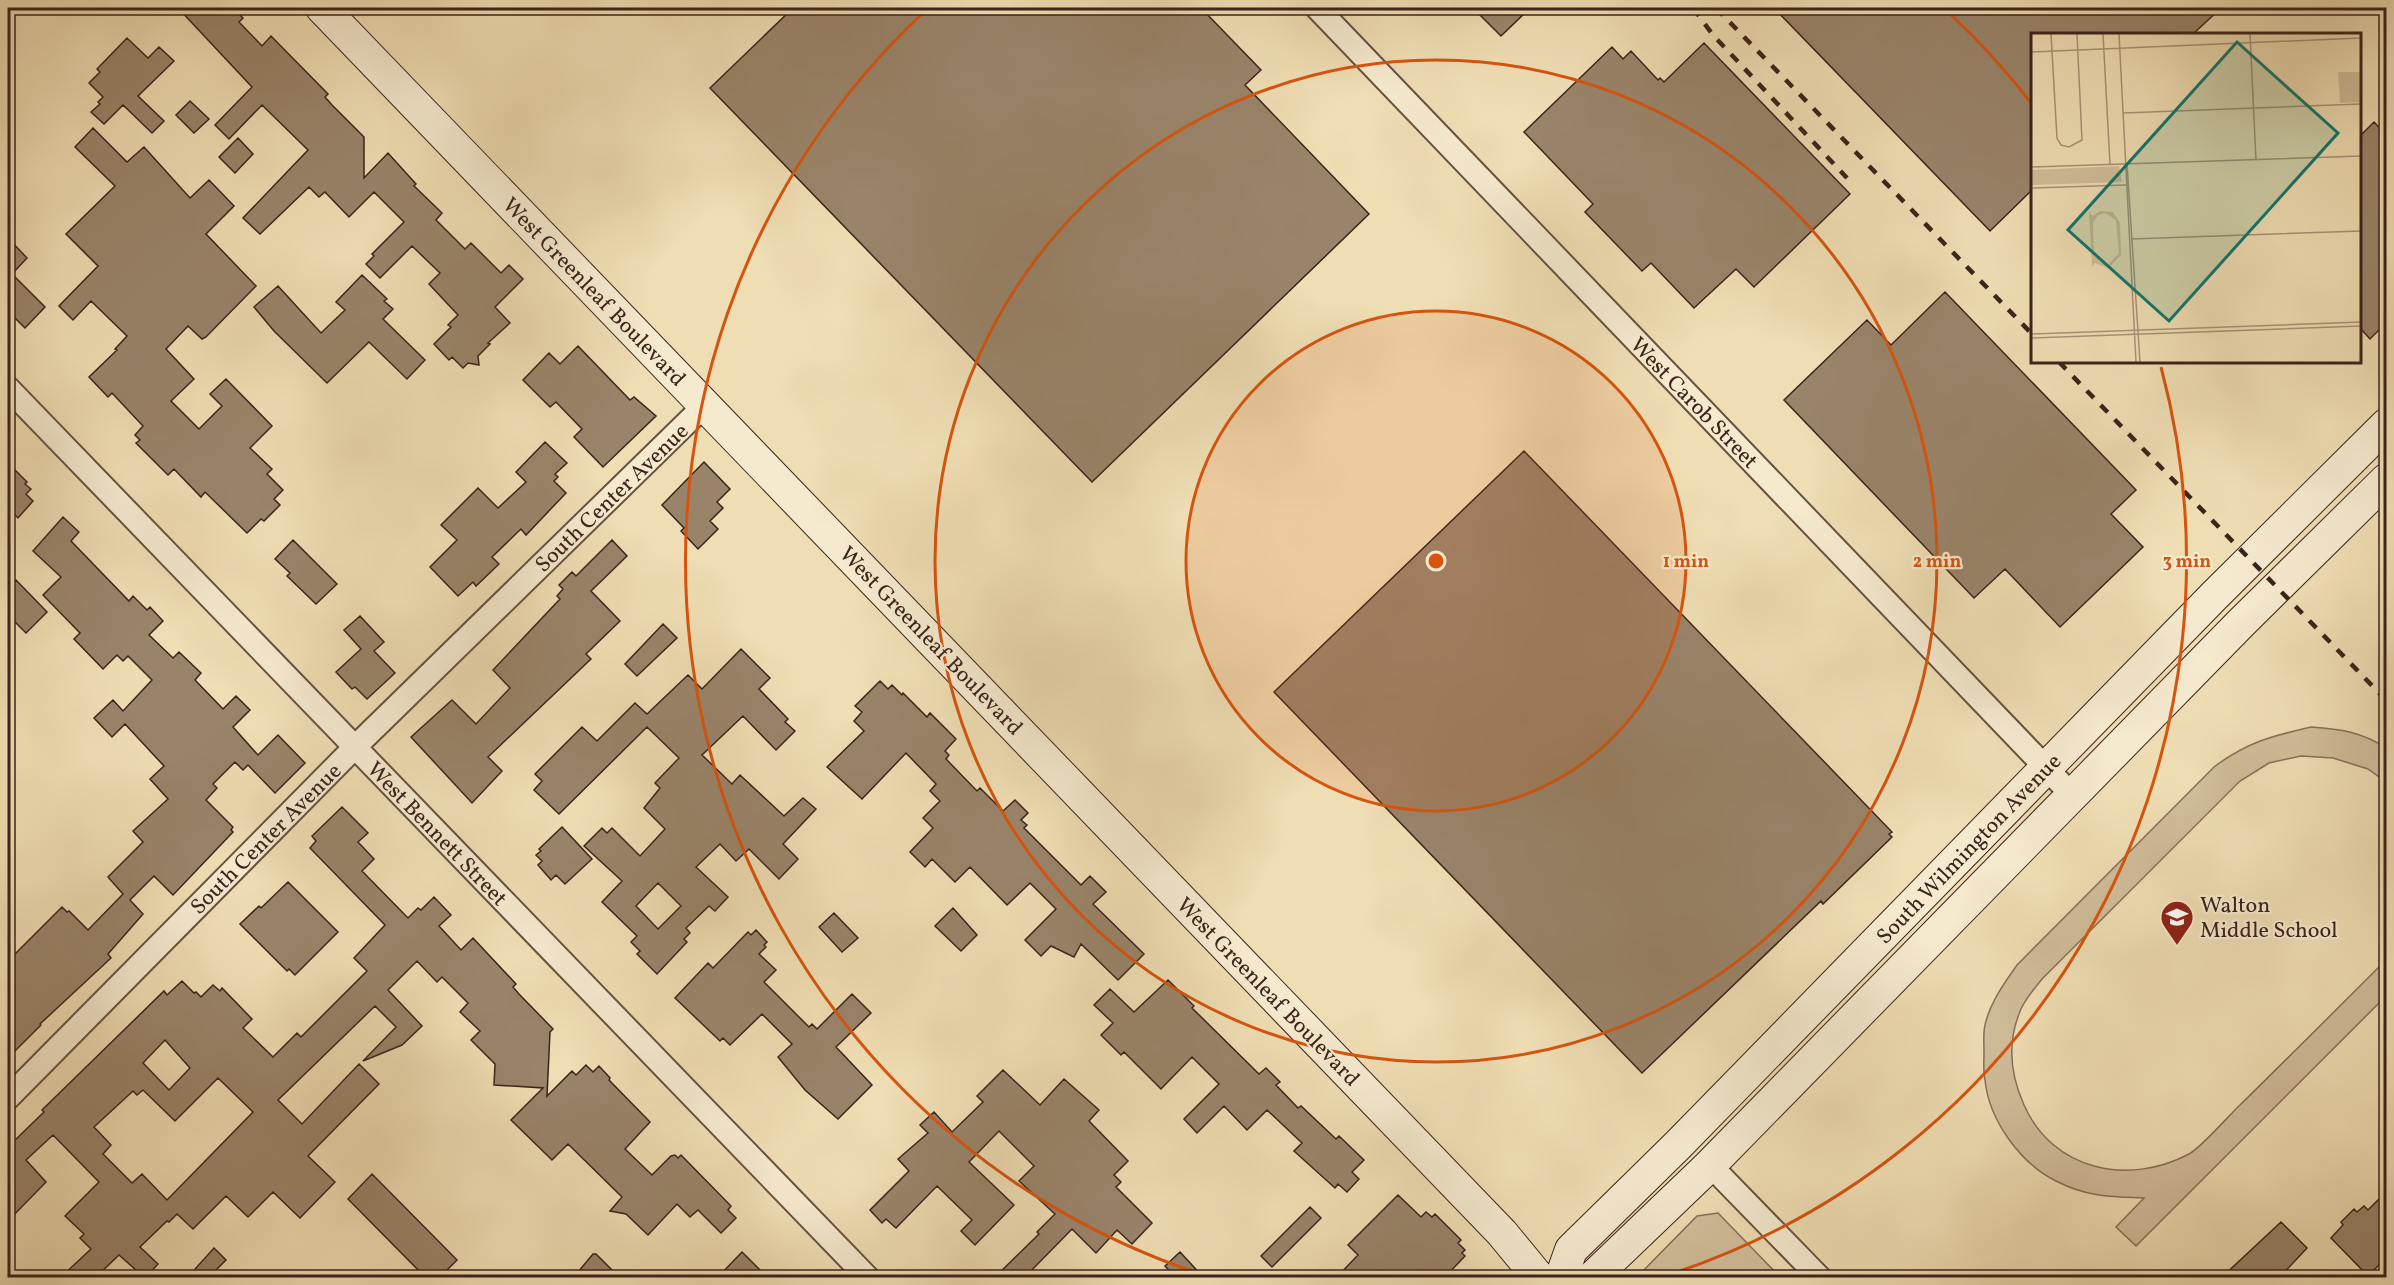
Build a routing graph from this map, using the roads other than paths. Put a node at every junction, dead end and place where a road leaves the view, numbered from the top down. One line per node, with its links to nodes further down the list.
1 (322, 8): 4 (main road, West Greenleaf Boulevard)
2 (1317, 8): 8 (street, West Carob Street)
3 (8, 388): 7 (street, West Bennett Street)
4 (705, 405): 7 (street, South Center Avenue); 13 (main road, West Greenleaf Boulevard)
5 (2386, 425): 8 (main road, South Wilmington Avenue)
6 (2386, 480): 9 (main road, South Wilmington Avenue)
7 (355, 747): 10 (street, South Center Avenue); 12 (street, West Bennett Street)
8 (2046, 768): 9 (street, West Carob Street); 14 (main road, South Wilmington Avenue)
9 (2073, 796): 11 (main road, South Wilmington Avenue)
10 (8, 1098)
11 (1710, 1165): 15 (main road, South Wilmington Avenue); 16 (street)
12 (868, 1278)
13 (1539, 1278)
14 (1561, 1278)
15 (1592, 1278)
16 (1821, 1278)

